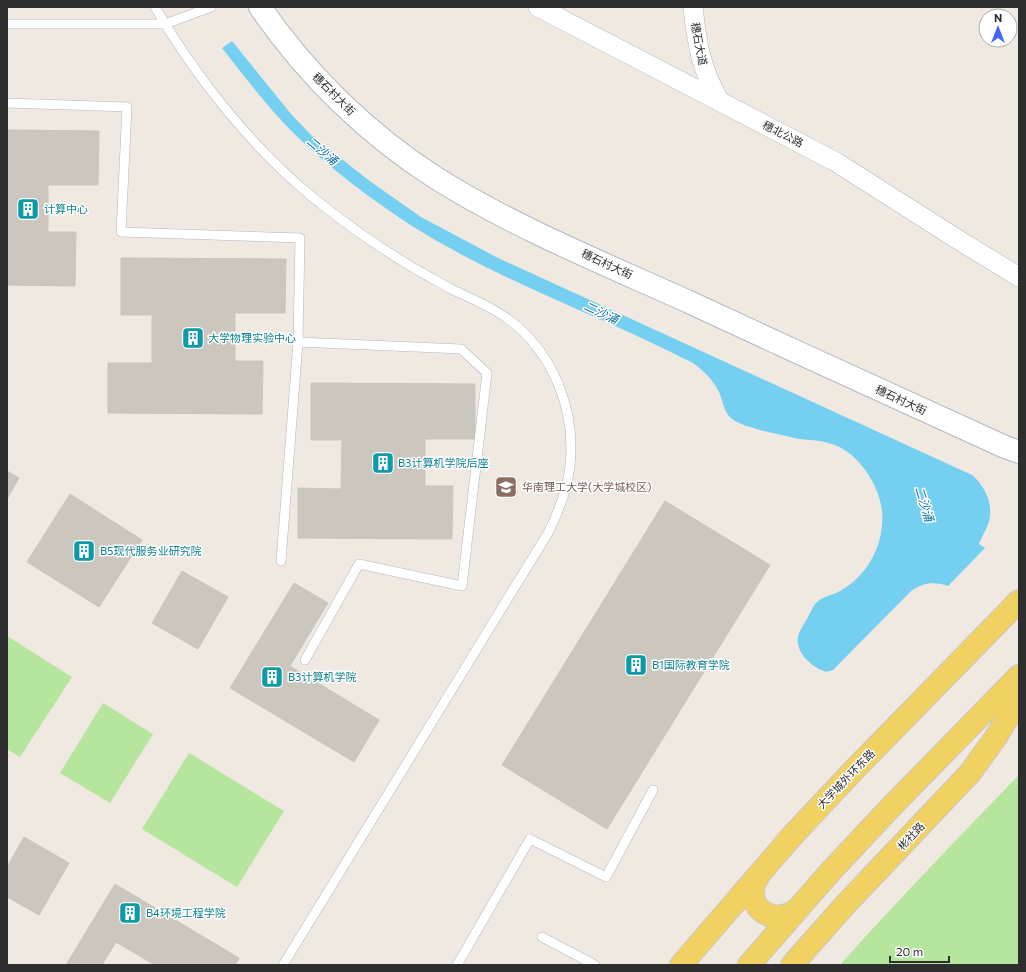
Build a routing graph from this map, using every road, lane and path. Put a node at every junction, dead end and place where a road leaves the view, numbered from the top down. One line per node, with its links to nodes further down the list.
1 (155, 7): 7 (lane)
2 (211, 7): 7 (lane)
3 (260, 7): 12 (street, 穗石村大街)
4 (538, 7): 8 (street, 穗北公路)
5 (693, 7): 8 (street, 穗石大道)
6 (7, 24): 7 (lane)
7 (165, 24): 22 (lane)
8 (720, 102): 10 (street, 穗北公路)
9 (7, 103): 11 (lane)
10 (1019, 277)
11 (298, 342): 13 (lane); 15 (lane)
12 (1014, 453)
13 (281, 561)
14 (1019, 601): 19 (main road, 大学城外环东路)
15 (305, 660)
16 (1019, 676): 20 (main road)
17 (1019, 699): 27 (main road, 彬社路)
18 (654, 790): 23 (lane)
19 (760, 874): 20 (main road); 25 (main road, 大学城外环东路)
20 (799, 907): 26 (main road)
21 (542, 937): 24 (lane)
22 (282, 965)
23 (458, 965)
24 (595, 965)
25 (681, 965)
26 (749, 965)
27 (792, 965)

